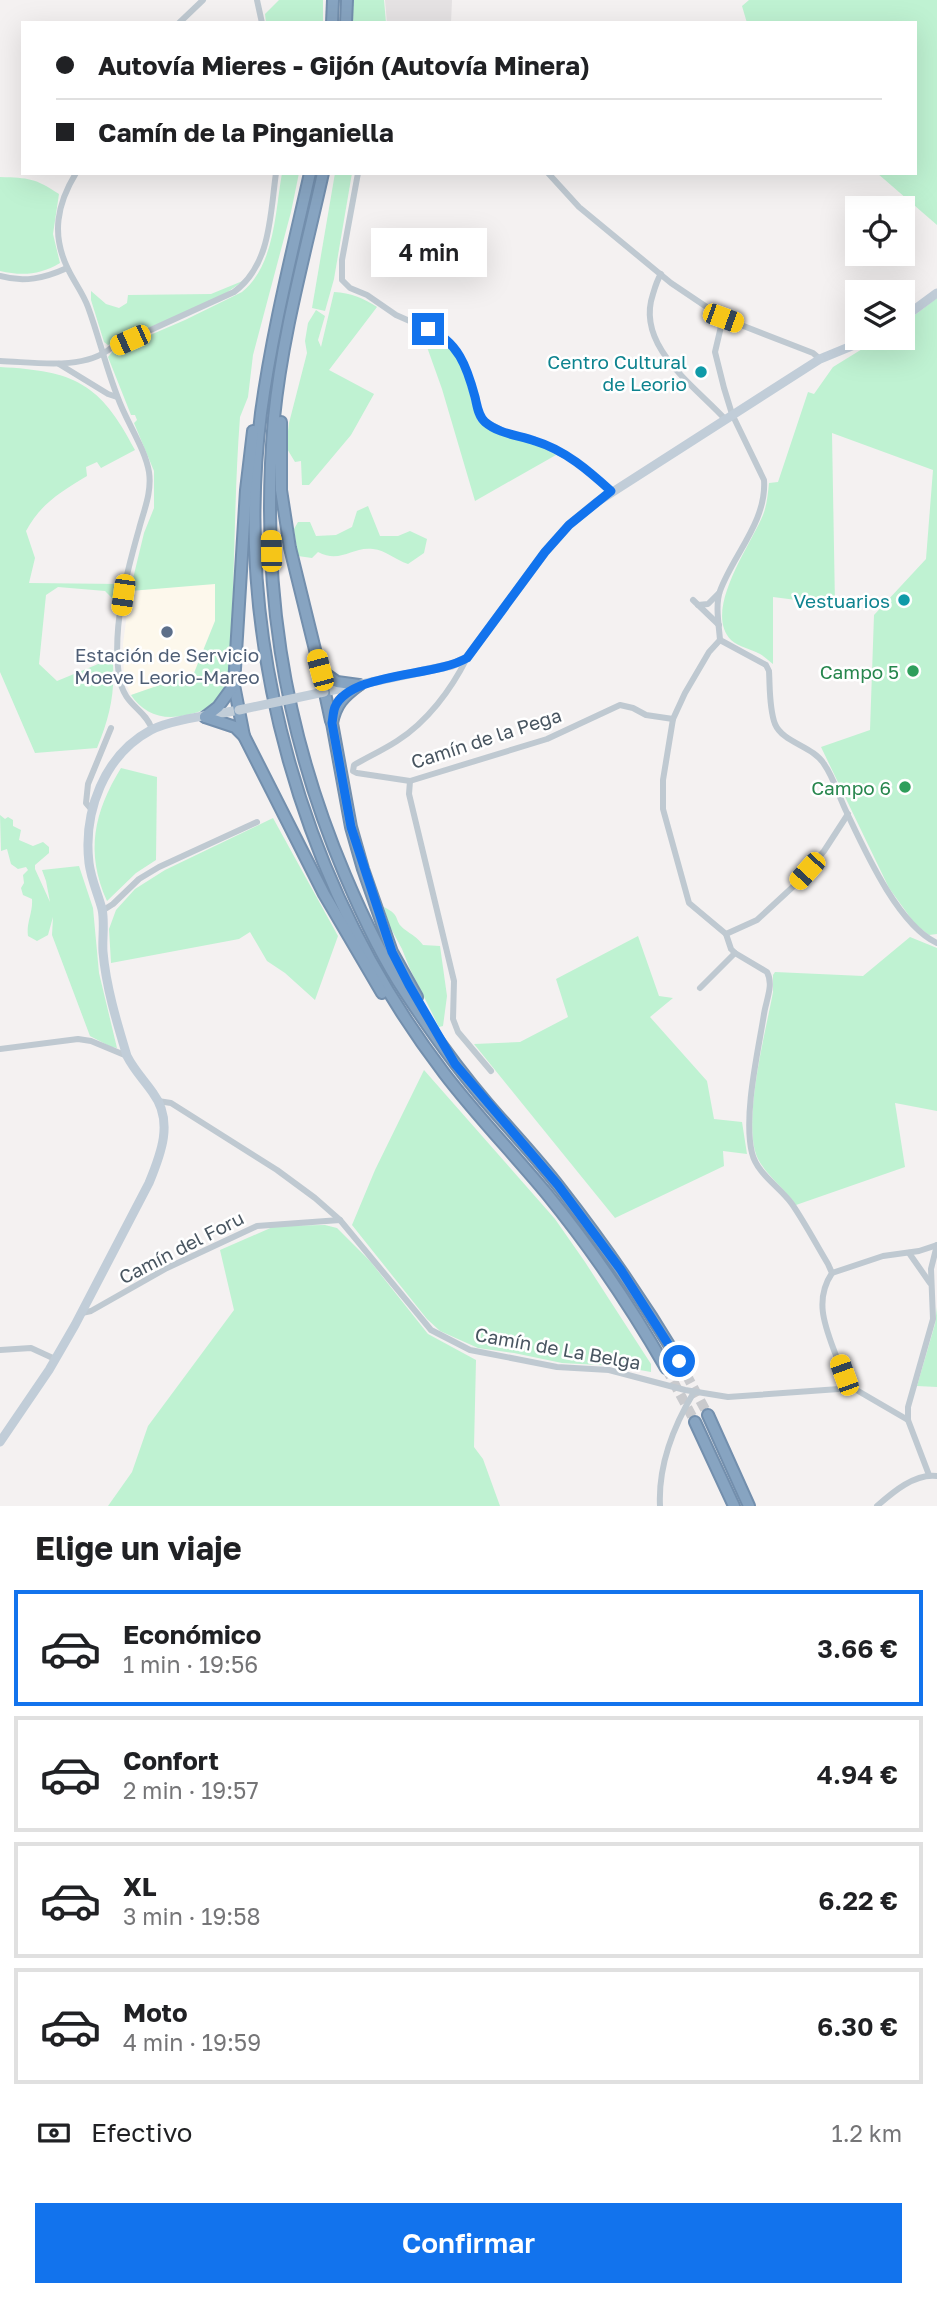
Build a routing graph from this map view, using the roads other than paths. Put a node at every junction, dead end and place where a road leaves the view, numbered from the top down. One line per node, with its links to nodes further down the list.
1 (203, 0): 5 (street)
2 (257, 0): 6 (street)
3 (333, 0): 7 (highway)
4 (347, 0): 8 (highway)
5 (181, 21)
6 (261, 21)
7 (332, 21)
8 (346, 21)
9 (75, 175): 15 (street)
10 (276, 175): 24 (street)
11 (310, 175): 21 (highway)
12 (324, 175): 22 (highway)
13 (358, 175): 30 (street)
14 (550, 175): 16 (street)
15 (67, 268): 17 (street); 24 (street)
16 (661, 274): 20 (street); 29 (street)
17 (0, 276)
18 (937, 293): 19 (street)
19 (915, 309)
20 (723, 318): 25 (street); 29 (street)
21 (272, 343): 36 (highway); 59 (highway)
22 (285, 346): 35 (highway); 57 (highway)
23 (845, 349): 25 (street)
24 (103, 355): 27 (street); 28 (street)
25 (820, 359): 29 (street)
26 (0, 361): 27 (street)
27 (59, 364): 28 (street)
28 (117, 397): 44 (street)
29 (729, 417): 30 (street); 31 (street)
30 (611, 491): 34 (street)
31 (719, 593): 32 (street); 32 (street)
32 (719, 625): 33 (street)
33 (720, 640): 41 (street); 48 (street)
34 (461, 663): 37 (street); 46 (street, Camín de la Pega)
35 (320, 670): 37 (highway); 38 (highway)
36 (234, 685): 39 (highway); 40 (highway)
37 (359, 685): 38 (street); 42 (highway)
38 (324, 692): 39 (street, bridge); 42 (highway)
39 (239, 710): 40 (street); 45 (highway)
40 (205, 717): 44 (street); 45 (highway)
41 (673, 719): 46 (street, Camín de la Pega); 51 (street)
42 (332, 723): 57 (highway)
43 (111, 728): 47 (street)
44 (152, 729): 47 (street)
45 (244, 736): 59 (highway)
46 (410, 781): 58 (street)
47 (92, 810): 50 (street)
48 (848, 814): 51 (street); 52 (street)
49 (257, 822): 50 (street)
50 (102, 911): 56 (street)
51 (726, 934): 53 (street)
52 (937, 943)
53 (736, 954): 54 (street); 64 (street)
54 (700, 988)
55 (0, 1049): 56 (street)
56 (127, 1056): 60 (street)
57 (455, 1064): 69 (highway)
58 (491, 1071)
59 (444, 1073): 70 (highway)
60 (158, 1101): 61 (street, Camín de La Belga); 66 (street)
61 (340, 1220): 66 (street, Camín del Foru); 72 (street, Camín de La Belga)
62 (937, 1245): 63 (street); 65 (street)
63 (909, 1253): 64 (street); 65 (street)
64 (832, 1273): 71 (street)
65 (931, 1285): 74 (street)
66 (82, 1313): 68 (street)
67 (0, 1350): 68 (street)
68 (55, 1359): 76 (street)
69 (679, 1361)
70 (666, 1368)
71 (853, 1388): 72 (street, Camín de La Belga); 74 (street)
72 (694, 1392): 78 (street)
73 (708, 1415): 80 (highway)
74 (908, 1420): 77 (street)
75 (695, 1422): 79 (highway)
76 (0, 1442)
77 (933, 1475): 81 (street)
78 (660, 1506)
79 (734, 1506)
80 (749, 1506)
81 (877, 1506)

